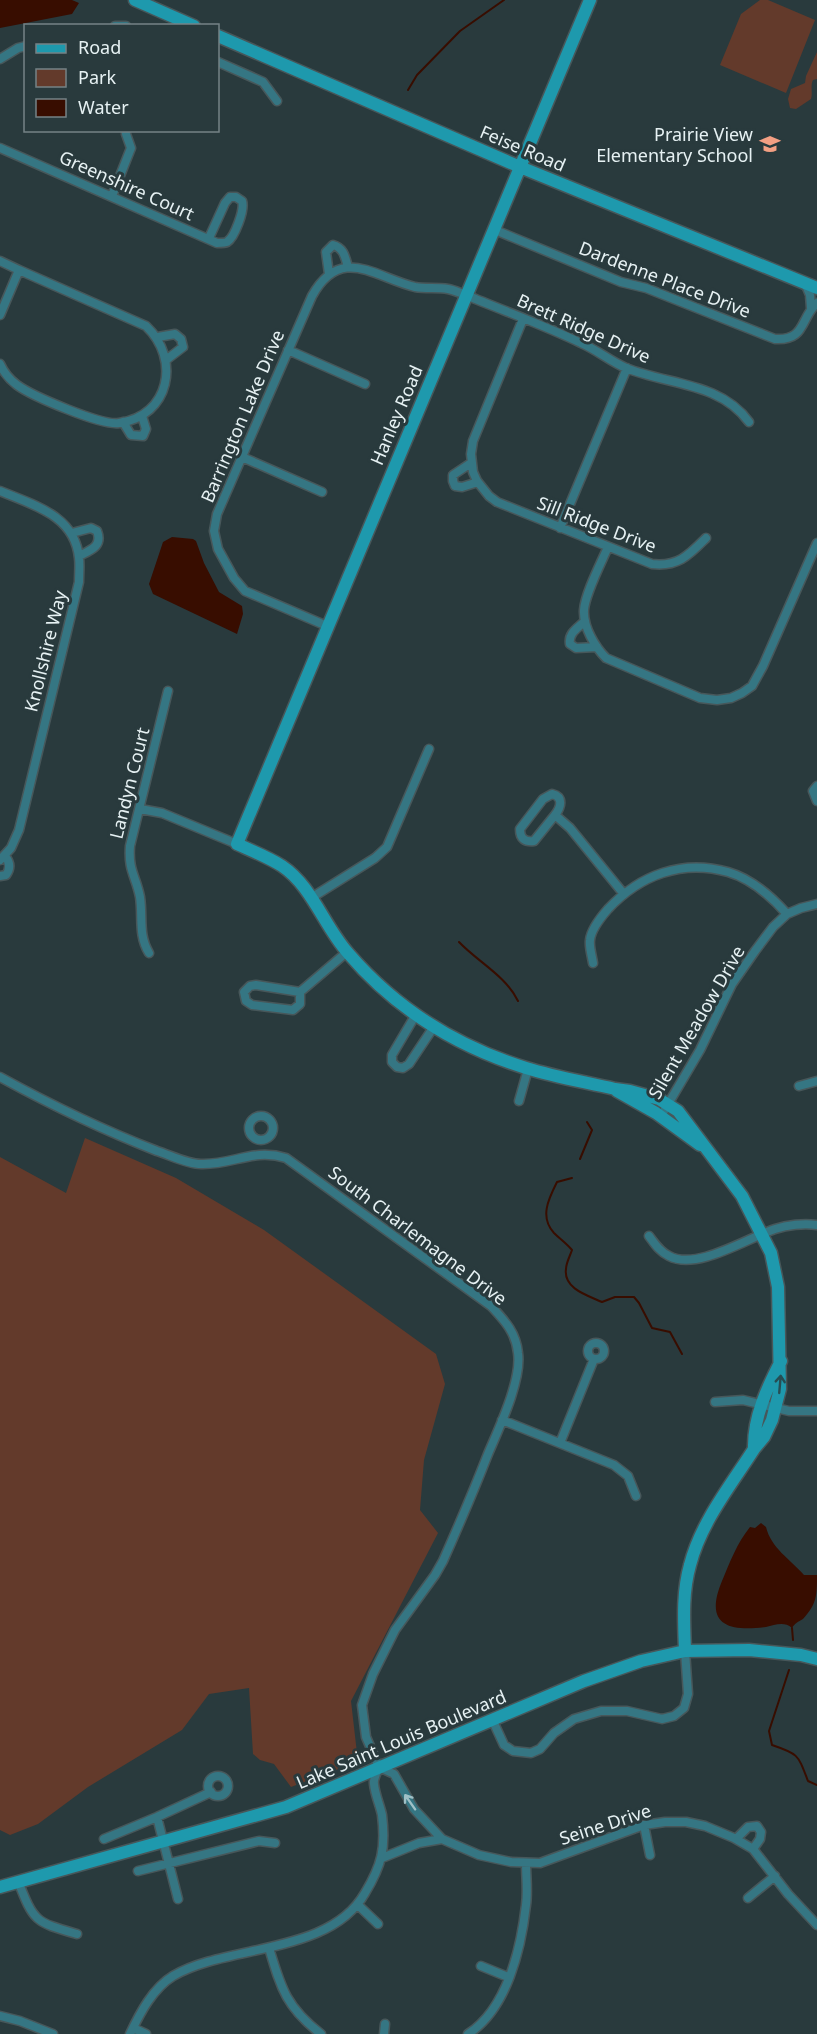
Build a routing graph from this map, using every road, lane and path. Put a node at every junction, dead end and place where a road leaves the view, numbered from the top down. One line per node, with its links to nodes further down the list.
1 (135, 0): 3 (street)
2 (590, 0): 11 (street, Hanley Road)
3 (189, 24)
4 (219, 36): 11 (street, Feise Road)
5 (24, 46): 6 (street)
6 (0, 59)
7 (219, 62): 8 (street)
8 (277, 101)
9 (126, 134): 12 (street)
10 (0, 148): 12 (street, Greenshire Court)
11 (520, 167): 13 (street, Hanley Road); 19 (street, Feise Road)
12 (112, 196): 14 (street, Greenshire Court)
13 (495, 230): 20 (street, Hanley Road); 21 (street, Dardenne Place Drive)
14 (208, 238): 14 (street, Greenshire Court)
15 (0, 261): 17 (street)
16 (348, 267): 18 (street); 18 (street); 20 (street)
17 (19, 270): 22 (street); 24 (street)
18 (329, 274): 25 (street, Barrington Lake Drive)
19 (811, 286): 21 (street, Dardenne Place Drive)
20 (466, 295): 23 (street, Brett Ridge Drive); 46 (street, Hanley Road)
21 (814, 306)
22 (0, 315)
23 (524, 319): 27 (street, Brett Ridge Drive); 34 (street)
24 (158, 337): 26 (street); 26 (street)
25 (288, 350): 29 (street); 33 (street, Barrington Lake Drive)
26 (166, 360): 30 (street)
27 (627, 368): 32 (street, Brett Ridge Drive); 38 (street)
28 (1, 370): 31 (street)
29 (364, 384)
30 (142, 416): 31 (street); 31 (street)
31 (123, 422)
32 (749, 422)
33 (242, 457): 37 (street); 46 (street, Barrington Lake Drive)
34 (471, 463): 35 (street, Sill Ridge Drive); 35 (street)
35 (478, 482): 38 (street, Sill Ridge Drive)
36 (0, 491): 39 (street)
37 (322, 492)
38 (560, 528): 42 (street, Sill Ridge Drive)
39 (72, 533): 44 (street, Knollshire Way); 44 (street)
40 (706, 538): 42 (street, Sill Ridge Drive)
41 (817, 543): 43 (street)
42 (608, 547): 45 (street)
43 (815, 554): 47 (street)
44 (79, 556): 55 (street, Knollshire Way)
45 (585, 621): 47 (street); 47 (street)
46 (327, 626): 54 (street, Hanley Road)
47 (597, 647)
48 (168, 691): 52 (street, Landyn Court)
49 (429, 749): 58 (street)
50 (817, 786): 51 (street)
51 (817, 801)
52 (140, 808): 54 (street); 62 (street, Landyn Court)
53 (555, 815): 53 (street); 57 (street)
54 (237, 844): 58 (street)
55 (2, 858): 56 (street, Knollshire Way)
56 (0, 876)
57 (623, 893): 60 (street); 63 (street)
58 (311, 898): 61 (street)
59 (817, 904): 60 (street, Silent Meadow Drive)
60 (787, 914): 73 (street, Silent Meadow Drive)
61 (347, 952): 64 (street); 65 (street)
62 (149, 953)
63 (592, 963)
64 (300, 992): 64 (street)
65 (415, 1016): 66 (street); 66 (street)
66 (433, 1028): 67 (street)
67 (528, 1069): 71 (street); 72 (street)
68 (0, 1077): 77 (street, South Charlemagne Drive)
69 (817, 1081): 70 (street)
70 (799, 1086)
71 (615, 1089): 73 (street); 74 (street)
72 (519, 1101)
73 (668, 1105): 74 (street, Silent Meadow Drive); 76 (street)
74 (661, 1116): 76 (street)
75 (262, 1140): 77 (street)
76 (704, 1147): 79 (street)
77 (261, 1154): 87 (street, South Charlemagne Drive)
78 (817, 1225): 79 (street)
79 (761, 1234): 80 (street); 82 (street)
80 (649, 1236)
81 (594, 1359): 88 (street)
82 (781, 1361): 84 (street); 85 (street, one-way to 82)
83 (715, 1402): 84 (street)
84 (762, 1403): 85 (street); 89 (street)
85 (775, 1408): 86 (street); 89 (street)
86 (817, 1410)
87 (502, 1420): 88 (street); 94 (street, South Charlemagne Drive)
88 (560, 1443): 90 (street)
89 (754, 1449): 91 (street)
90 (636, 1496)
91 (685, 1651): 92 (street, Lake Saint Louis Boulevard); 93 (street, Lake Saint Louis Boulevard); 93 (street)
92 (817, 1659)
93 (492, 1719): 94 (street, Lake Saint Louis Boulevard)
94 (379, 1767): 99 (street, Seine Drive, one-way to 94); 101 (street, Lake Saint Louis Boulevard); 105 (street)
95 (211, 1792): 96 (street)
96 (157, 1817): 98 (street); 101 (street)
97 (644, 1825): 100 (street, Seine Drive); 104 (street); 106 (street, Seine Drive)
98 (104, 1839)
99 (442, 1839): 105 (street); 106 (street, Seine Drive)
100 (736, 1839): 103 (street, Seine Drive); 103 (street)
101 (164, 1841): 107 (street); 110 (street, Lake Saint Louis Boulevard)
102 (275, 1843): 107 (street)
103 (753, 1849): 109 (street, Seine Drive)
104 (650, 1855)
105 (382, 1858): 114 (street)
106 (526, 1863): 120 (street)
107 (169, 1864): 108 (street); 113 (street)
108 (138, 1871)
109 (775, 1876): 112 (street); 115 (street, Seine Drive)
110 (18, 1881): 111 (street, Lake Saint Louis Boulevard); 117 (street)
111 (0, 1887)
112 (748, 1898)
113 (178, 1899)
114 (358, 1905): 116 (street); 118 (street)
115 (816, 1923)
116 (378, 1924)
117 (77, 1935)
118 (269, 1948): 123 (street); 126 (street)
119 (481, 1966): 120 (street)
120 (508, 1977): 128 (street)
121 (0, 2016): 124 (street)
122 (384, 2024): 127 (street)
123 (132, 2031): 125 (street)
124 (53, 2034)
125 (146, 2034)
126 (321, 2034)
127 (384, 2034)
128 (468, 2034)

